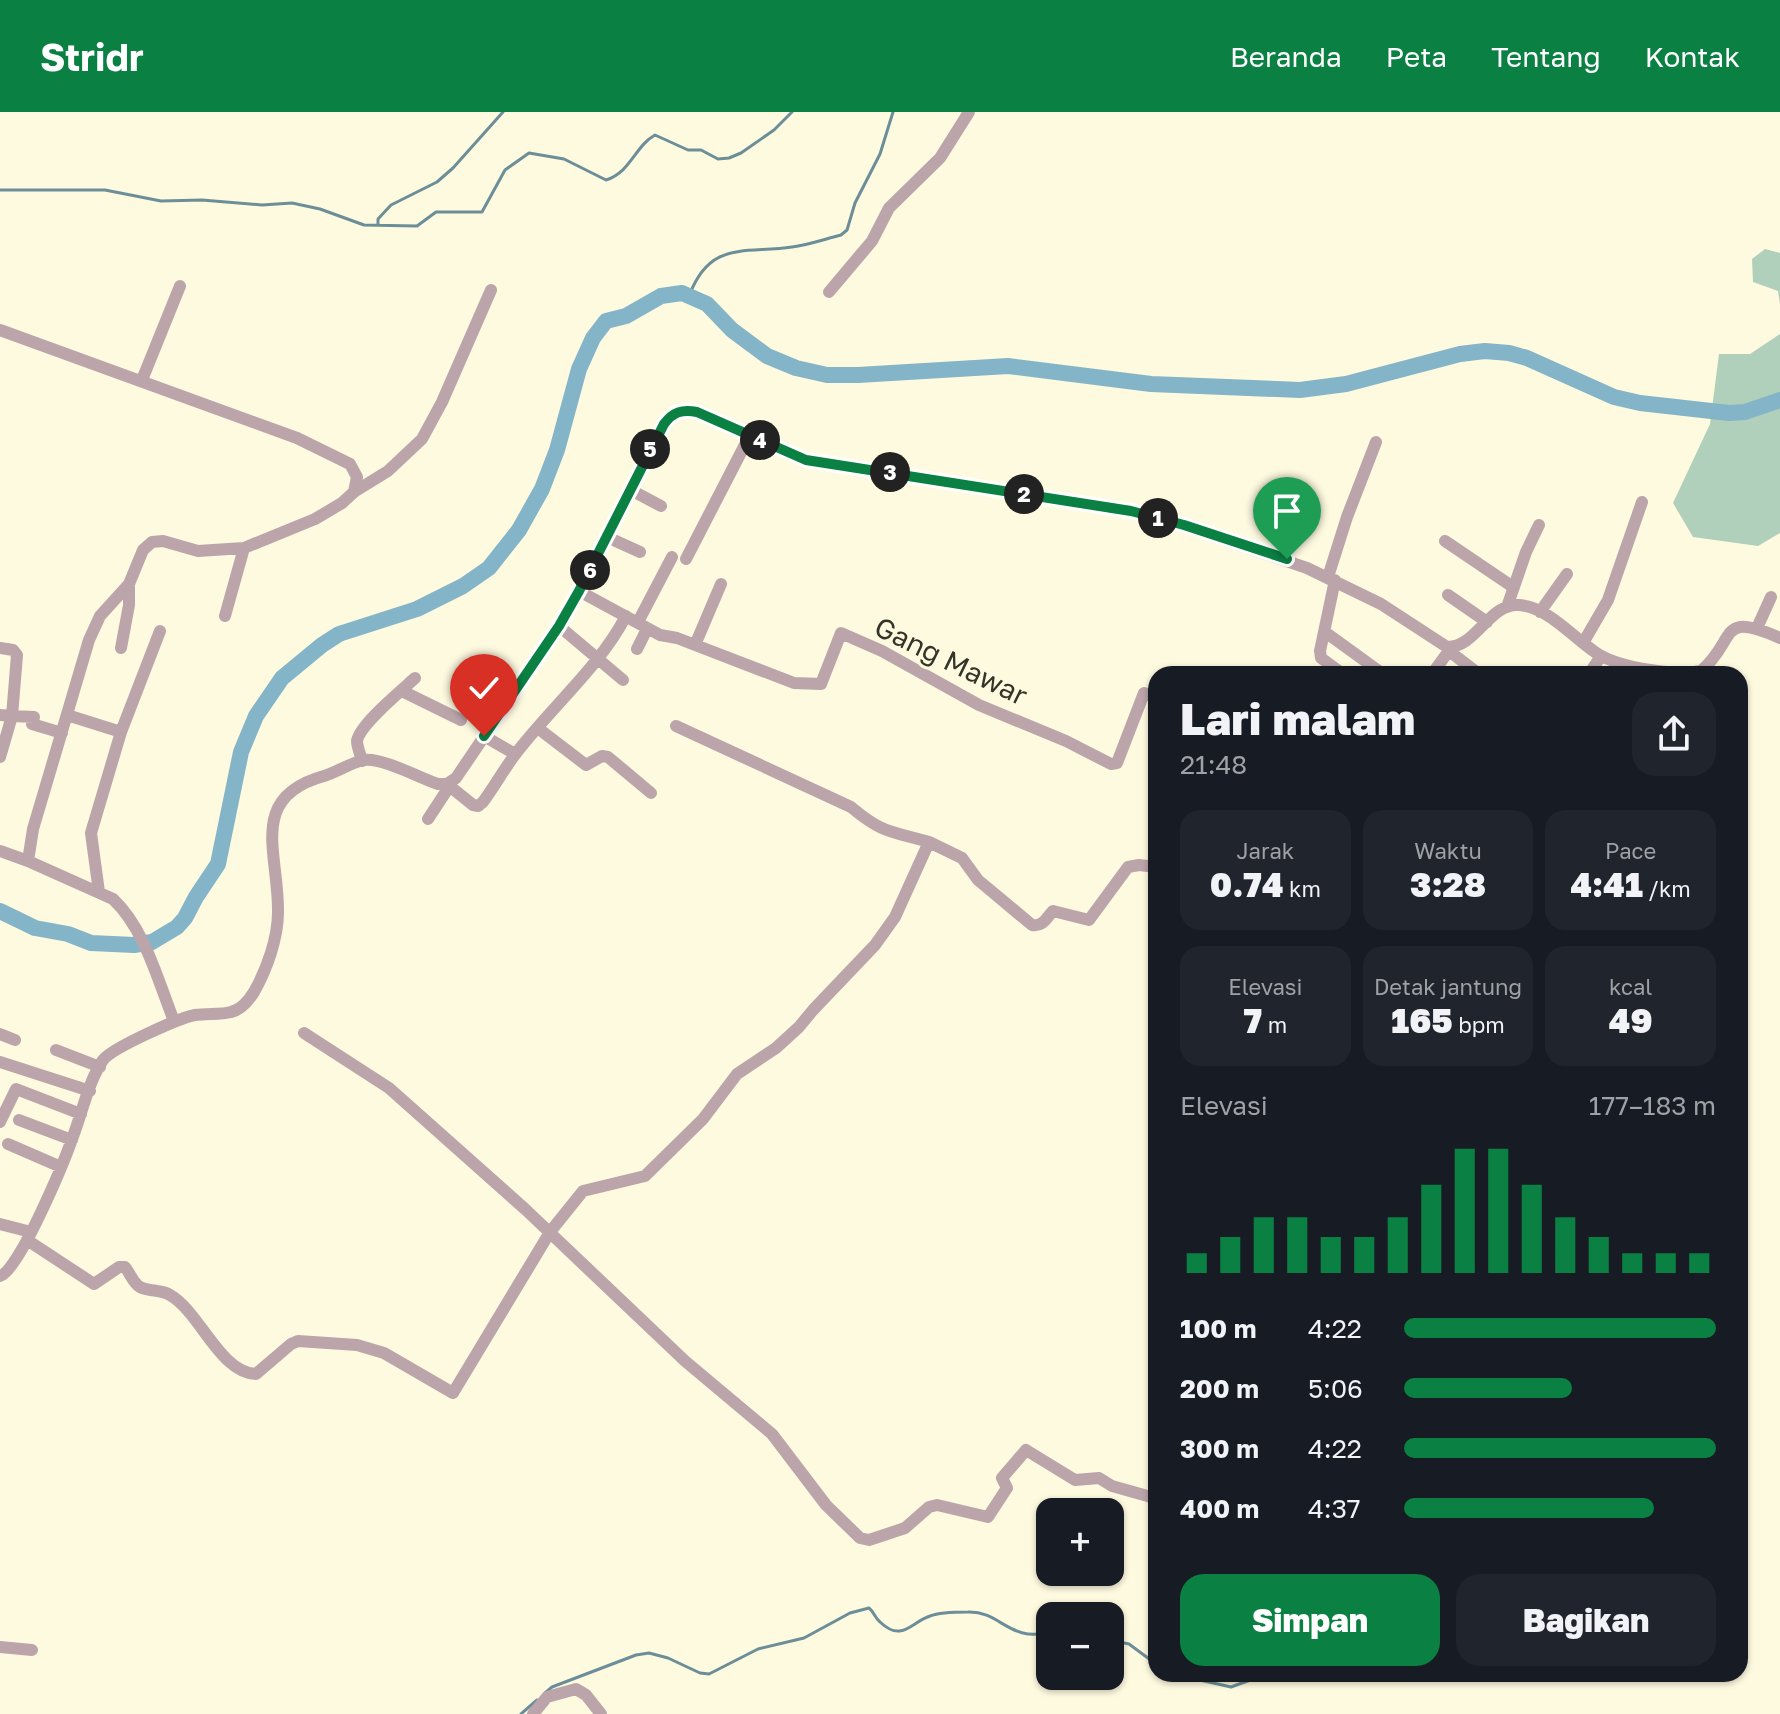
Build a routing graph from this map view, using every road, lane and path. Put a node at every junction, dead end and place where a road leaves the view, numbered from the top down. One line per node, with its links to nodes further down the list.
1 (969, 112): 4 (street)
2 (180, 286): 6 (street)
3 (491, 290): 10 (street)
4 (829, 292)
5 (0, 330): 6 (street)
6 (142, 380): 10 (street)
7 (750, 435): 9 (street); 19 (street); 21 (street)
8 (1376, 442): 21 (street)
9 (629, 489): 12 (street); 14 (street)
10 (354, 492): 16 (street)
11 (1642, 502): 38 (street)
12 (661, 506)
13 (1539, 525): 24 (street)
14 (607, 537): 17 (street); 25 (street)
15 (1445, 541): 24 (street)
16 (244, 548): 22 (street); 30 (street)
17 (640, 552)
18 (672, 557): 31 (street)
19 (686, 559)
20 (1567, 574): 29 (street)
21 (1331, 579): 36 (street); 43 (street)
22 (129, 584): 41 (street); 58 (street)
23 (721, 584): 39 (street)
24 (1513, 587): 28 (street)
25 (579, 591): 31 (street, Gang Mawar); 33 (street)
26 (1448, 595): 32 (street)
27 (1771, 597): 34 (street)
28 (1507, 607): 29 (street); 32 (street)
29 (1540, 612): 38 (street)
30 (225, 616)
31 (637, 622): 39 (street, Gang Mawar); 42 (street); 45 (street)
32 (1487, 622): 43 (street)
33 (559, 626): 45 (street); 64 (street)
34 (1757, 628): 37 (street); 52 (street)
35 (160, 631): 62 (street)
36 (1325, 632): 46 (street); 47 (street)
37 (1780, 638)
38 (1583, 643): 44 (street)
39 (695, 645): 56 (street, Gang Mawar)
40 (0, 648): 57 (street)
41 (121, 648)
42 (637, 649)
43 (1450, 649): 48 (street); 49 (street)
44 (1601, 656): 50 (street); 51 (street)
45 (597, 660): 54 (street); 61 (street)
46 (1324, 666)
47 (1372, 666)
48 (1438, 666)
49 (1470, 666)
50 (1594, 666)
51 (1634, 666)
52 (1706, 666)
53 (415, 678): 55 (street)
54 (623, 680)
55 (402, 691): 59 (street); 67 (street)
56 (1148, 694)
57 (6, 715): 63 (street); 66 (street)
58 (67, 715): 62 (street); 63 (street)
59 (461, 720)
60 (676, 726): 71 (street)
61 (539, 729): 65 (street); 69 (street)
62 (121, 732): 75 (street)
63 (62, 733): 73 (street)
64 (484, 736): 65 (street); 68 (street)
65 (515, 754): 68 (street)
66 (0, 757)
67 (362, 761): 68 (street); 76 (street)
68 (448, 786): 70 (street)
69 (651, 793)
70 (428, 819)
71 (929, 842): 74 (street); 91 (street)
72 (0, 851): 73 (street)
73 (28, 861): 75 (street)
74 (1148, 866)
75 (99, 892): 76 (street)
76 (174, 1021): 82 (street)
77 (304, 1033): 91 (street)
78 (0, 1034): 79 (street)
79 (15, 1040)
80 (56, 1050): 82 (street)
81 (0, 1062): 83 (street)
82 (100, 1067): 83 (street)
83 (90, 1091): 84 (street)
84 (81, 1114): 86 (street); 87 (street)
85 (19, 1120): 87 (street)
86 (0, 1122)
87 (72, 1140): 89 (street)
88 (8, 1144): 89 (street)
89 (61, 1167): 92 (street)
90 (0, 1224): 92 (street)
91 (550, 1232): 92 (street); 94 (street)
92 (29, 1236): 93 (street)
93 (0, 1276)
94 (1148, 1496)
95 (0, 1647): 96 (street)
96 (32, 1650)
97 (533, 1714): 98 (street)
98 (601, 1714)

